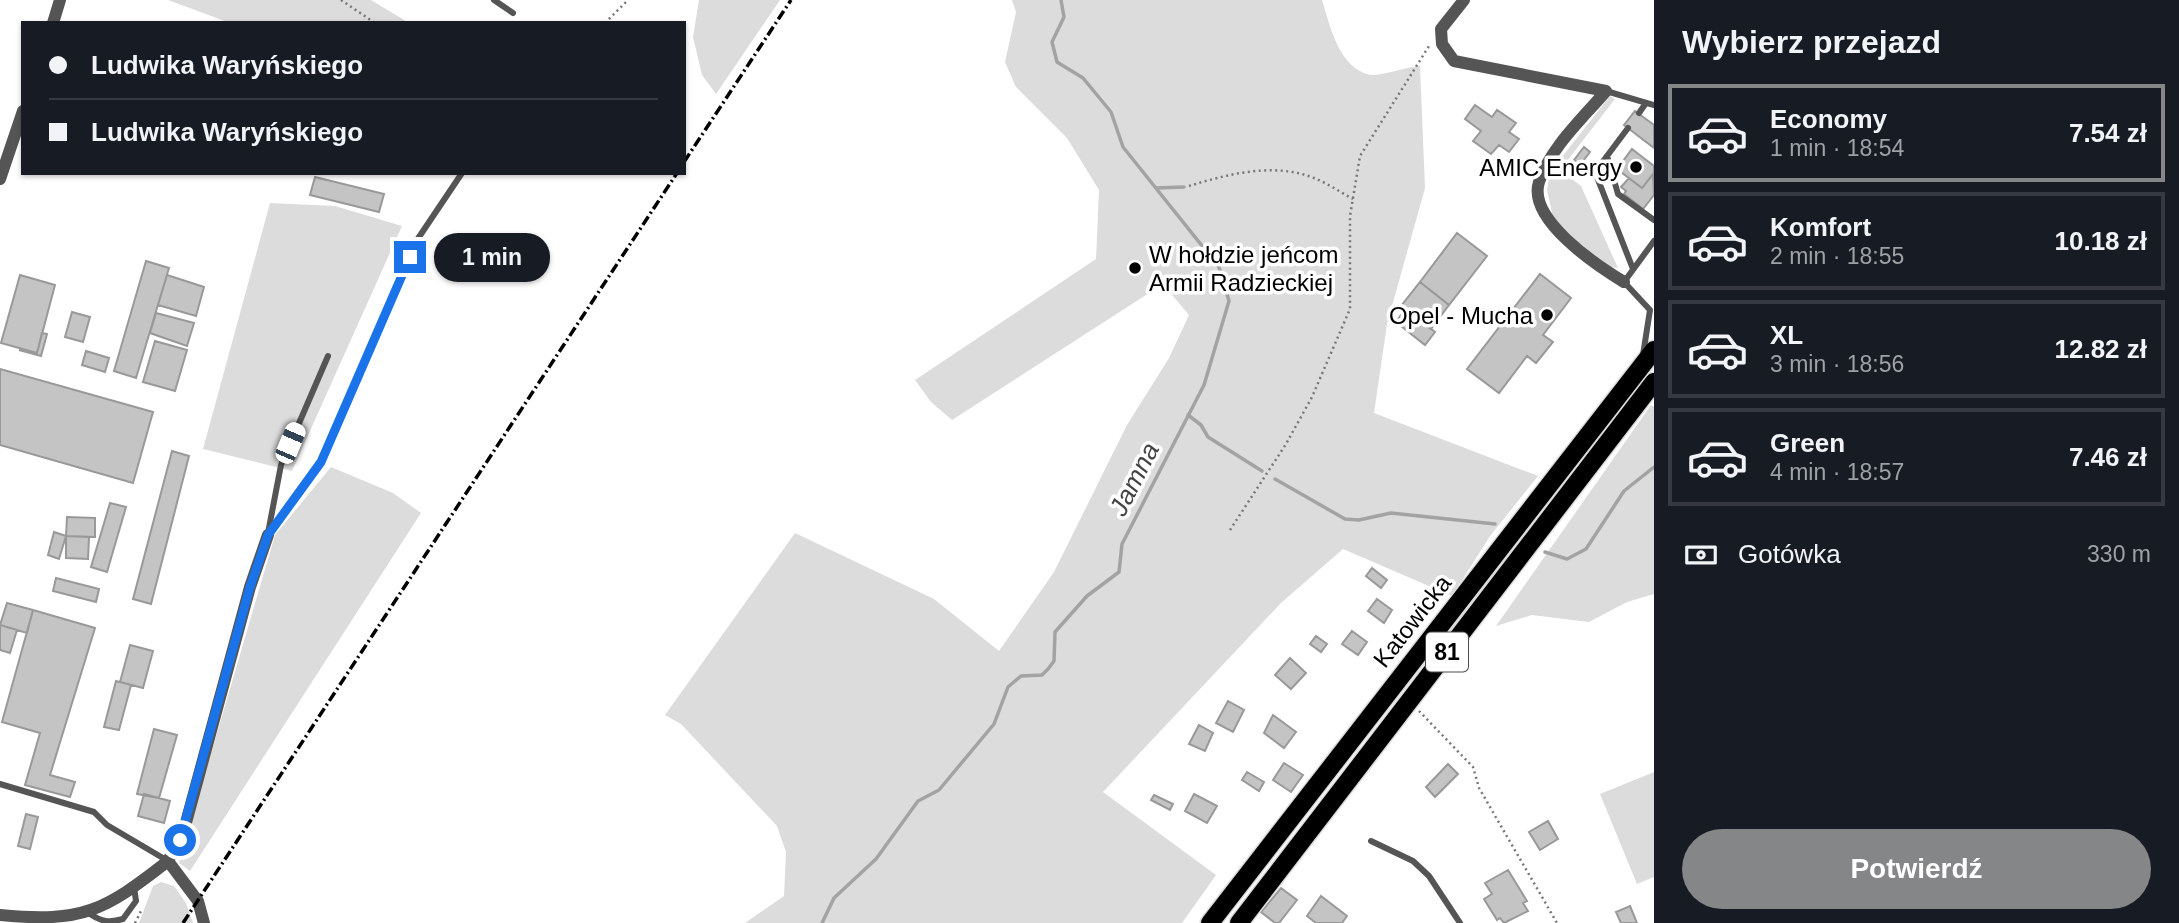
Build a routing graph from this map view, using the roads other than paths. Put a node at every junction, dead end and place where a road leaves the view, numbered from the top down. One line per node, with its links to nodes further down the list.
1 (60, 0): 5 (street)
2 (494, 0): 4 (lane)
3 (1462, 1): 6 (street)
4 (513, 13)
5 (54, 21)
6 (1606, 91): 7 (lane); 17 (street)
7 (1650, 104): 8 (lane)
8 (1639, 113)
9 (21, 117): 13 (street)
10 (1628, 128): 11 (lane)
11 (1607, 156): 14 (lane); 16 (lane)
12 (461, 175): 22 (lane)
13 (0, 179)
14 (1654, 220)
15 (1654, 241): 16 (lane)
16 (1633, 269): 17 (lane)
17 (1624, 282): 20 (lane)
18 (1654, 349): 20 (main road, Katowicka / 81)
19 (328, 356): 22 (lane)
20 (1641, 366): 30 (main road, Katowicka / 81)
21 (1654, 382): 31 (main road, Katowicka / 81)
22 (268, 535): 25 (street)
23 (0, 784): 25 (lane)
24 (1371, 841): 32 (lane)
25 (168, 861): 26 (street); 29 (street)
26 (134, 887): 27 (street); 27 (lane)
27 (90, 914): 28 (street)
28 (0, 915)
29 (204, 923)
30 (1210, 923)
31 (1239, 923)
32 (1461, 923)

